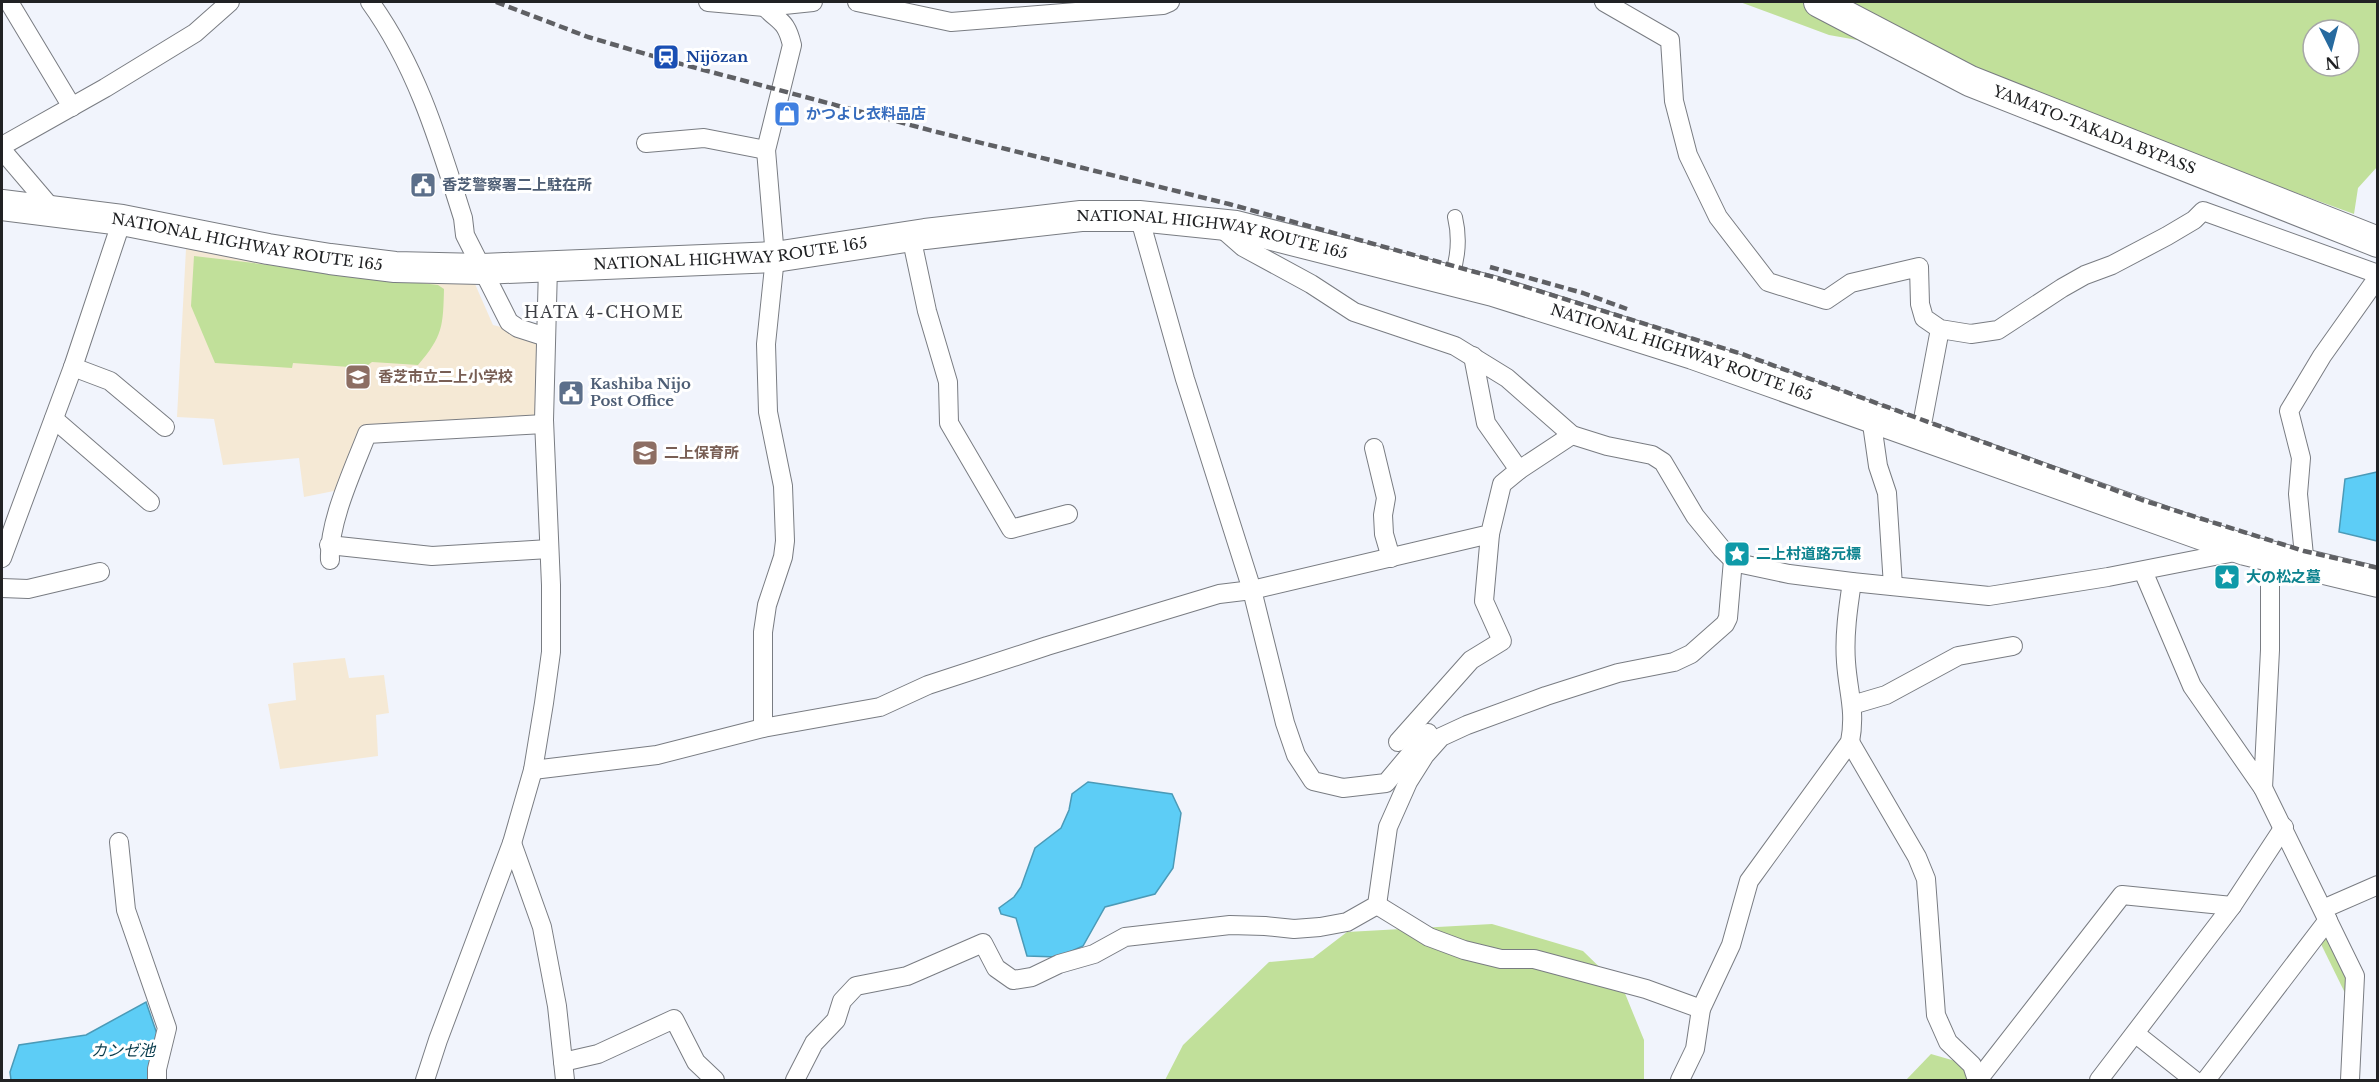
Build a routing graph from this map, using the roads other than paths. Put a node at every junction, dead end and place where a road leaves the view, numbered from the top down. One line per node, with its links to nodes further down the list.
1 (9, 2): 12 (street)
2 (230, 2): 12 (street)
3 (370, 2): 26 (street)
4 (708, 2): 10 (street)
5 (813, 2): 11 (street)
6 (856, 2): 7 (street)
7 (1170, 2)
8 (1604, 2): 29 (street)
9 (1819, 2): 23 (highway, YAMATO-TAKADA BYPASS)
10 (738, 3): 11 (street)
11 (765, 8): 15 (street)
12 (72, 107): 14 (street)
13 (646, 143): 15 (street)
14 (2, 148): 17 (street)
15 (766, 150): 24 (street)
16 (2, 205): 17 (highway, NATIONAL HIGHWAY ROUTE 165)
17 (54, 211): 20 (highway, NATIONAL HIGHWAY ROUTE 165)
18 (1139, 216): 21 (highway, NATIONAL HIGHWAY ROUTE 165); 22 (highway, NATIONAL HIGHWAY ROUTE 165); 56 (street)
19 (1455, 217): 28 (street)
20 (122, 220): 26 (highway, NATIONAL HIGHWAY ROUTE 165); 32 (street)
21 (1216, 223): 28 (highway, NATIONAL HIGHWAY ROUTE 165); 31 (street)
22 (911, 236): 24 (highway, NATIONAL HIGHWAY ROUTE 165); 42 (street)
23 (2378, 242)
24 (775, 257): 25 (highway, NATIONAL HIGHWAY ROUTE 165); 59 (street)
25 (548, 267): 26 (highway, NATIONAL HIGHWAY ROUTE 165); 30 (street)
26 (482, 269): 30 (street)
27 (2378, 275): 29 (street); 49 (street)
28 (1451, 279): 33 (highway, NATIONAL HIGHWAY ROUTE 165)
29 (1940, 329): 37 (street)
30 (546, 337): 35 (street)
31 (1473, 356): 38 (street); 40 (street)
32 (73, 367): 34 (street); 36 (street)
33 (1871, 417): 37 (highway, NATIONAL HIGHWAY ROUTE 165); 54 (street)
34 (54, 419): 41 (street); 46 (street)
35 (544, 424): 44 (street); 44 (street)
36 (165, 427)
37 (1916, 434): 45 (highway, NATIONAL HIGHWAY ROUTE 165)
38 (1572, 435): 40 (street); 48 (street)
39 (1374, 448): 47 (street)
40 (1519, 470): 43 (street)
41 (150, 502)
42 (1068, 514)
43 (1490, 534): 47 (street); 61 (street)
44 (549, 549): 63 (street)
45 (2258, 553): 49 (highway, NATIONAL HIGHWAY ROUTE 165); 50 (street); 64 (street)
46 (2, 558)
47 (1392, 558): 56 (street)
48 (1733, 560): 52 (street); 60 (street)
49 (2305, 566): 53 (highway, NATIONAL HIGHWAY ROUTE 165)
50 (2143, 571): 54 (street); 64 (street)
51 (100, 572): 55 (street)
52 (1852, 582): 54 (street); 58 (street)
53 (2378, 582)
54 (1893, 586)
55 (2, 588)
56 (1252, 590): 59 (street); 60 (street)
57 (2013, 646): 58 (street)
58 (1852, 705): 62 (street)
59 (763, 728): 63 (street)
60 (1441, 737): 69 (street)
61 (1398, 742)
62 (1850, 742): 72 (street); 80 (street)
63 (533, 770): 67 (street)
64 (2263, 788): 65 (street)
65 (2284, 827): 70 (street); 71 (street)
66 (120, 842): 75 (street)
67 (512, 843): 74 (street); 76 (street)
68 (2378, 885): 71 (street)
69 (1377, 905): 72 (street); 78 (street)
70 (2232, 906): 73 (street); 80 (street)
71 (2325, 915): 83 (street); 84 (street)
72 (1701, 1010): 79 (street)
73 (2136, 1034): 81 (street); 82 (street)
74 (564, 1071): 77 (street)
75 (157, 1080)
76 (425, 1080)
77 (715, 1080)
78 (795, 1080)
79 (1680, 1080)
80 (1978, 1080)
81 (2099, 1080)
82 (2194, 1080)
83 (2206, 1080)
84 (2348, 1080)

